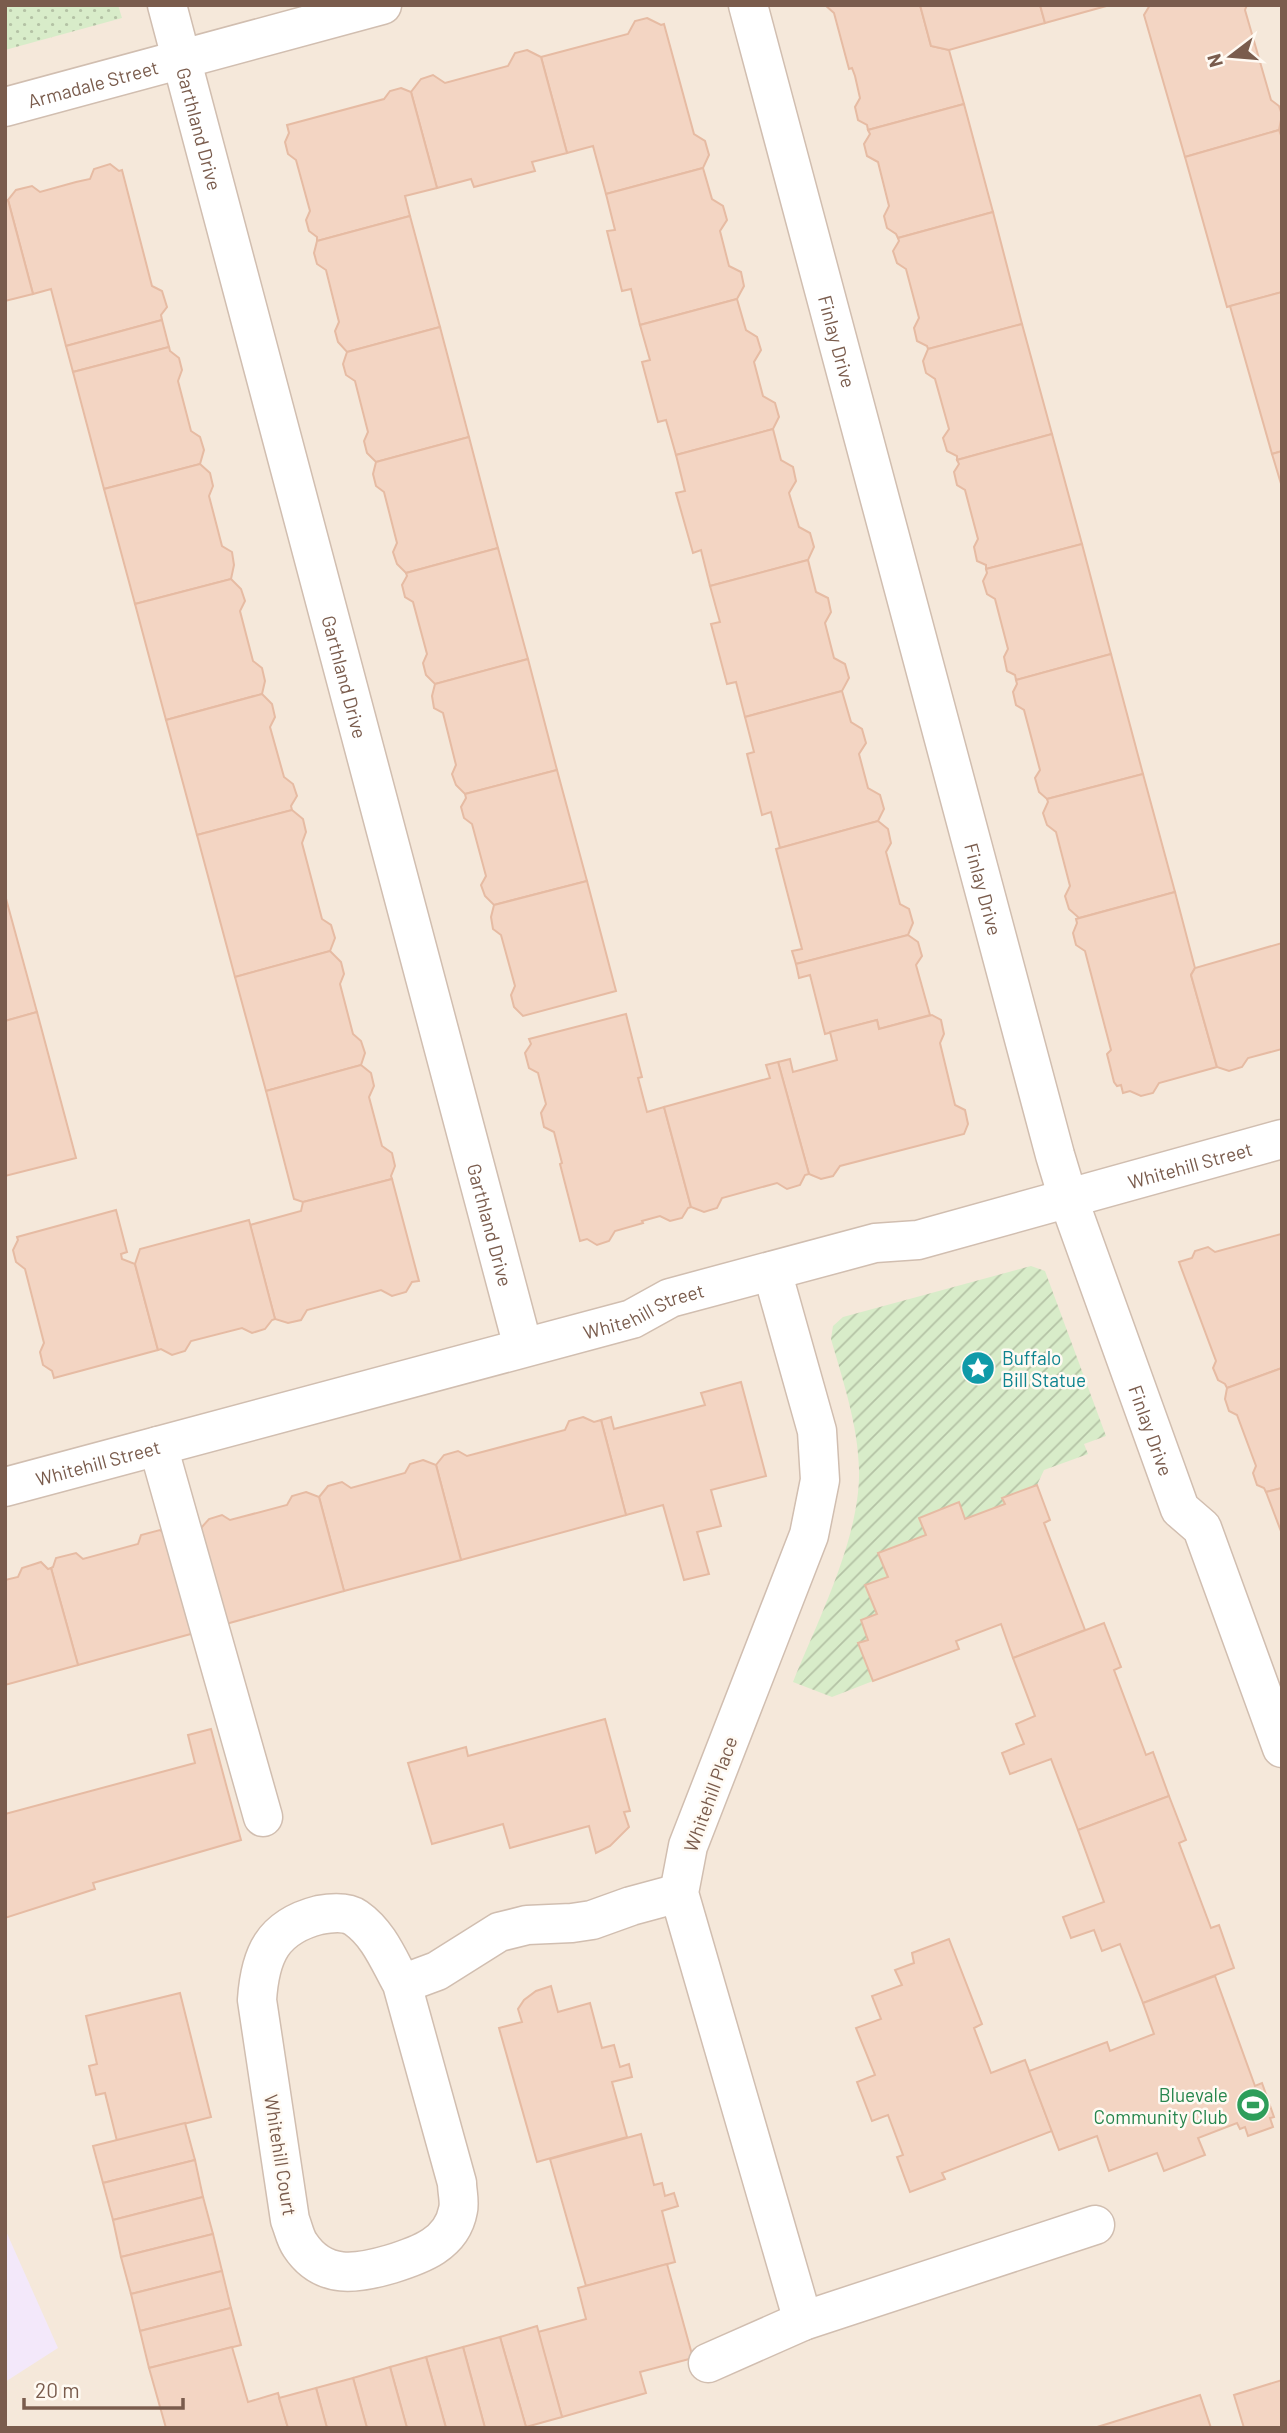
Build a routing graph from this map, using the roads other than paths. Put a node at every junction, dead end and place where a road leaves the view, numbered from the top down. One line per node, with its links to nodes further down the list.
1 (167, 5): 4 (street, Garthland Drive)
2 (382, 5): 4 (street, Armadale Street)
3 (748, 5): 7 (street, Finlay Drive)
4 (182, 59): 5 (street, Armadale Street); 9 (street, Garthland Drive)
5 (5, 107)
6 (1282, 1139): 7 (street, Whitehill Street)
7 (1068, 1198): 8 (street, Whitehill Street); 12 (street, Finlay Drive)
8 (772, 1271): 9 (street, Whitehill Street); 14 (street, Whitehill Place)
9 (523, 1347): 10 (street, Whitehill Street)
10 (158, 1446): 11 (street, Whitehill Street); 13 (street)
11 (5, 1487)
12 (1282, 1748)
13 (263, 1817)
14 (679, 1893): 15 (street); 17 (street, Whitehill Place)
15 (402, 1984): 15 (street, Whitehill Court)
16 (1095, 2225): 17 (street)
17 (803, 2321): 18 (street)
18 (708, 2363)

